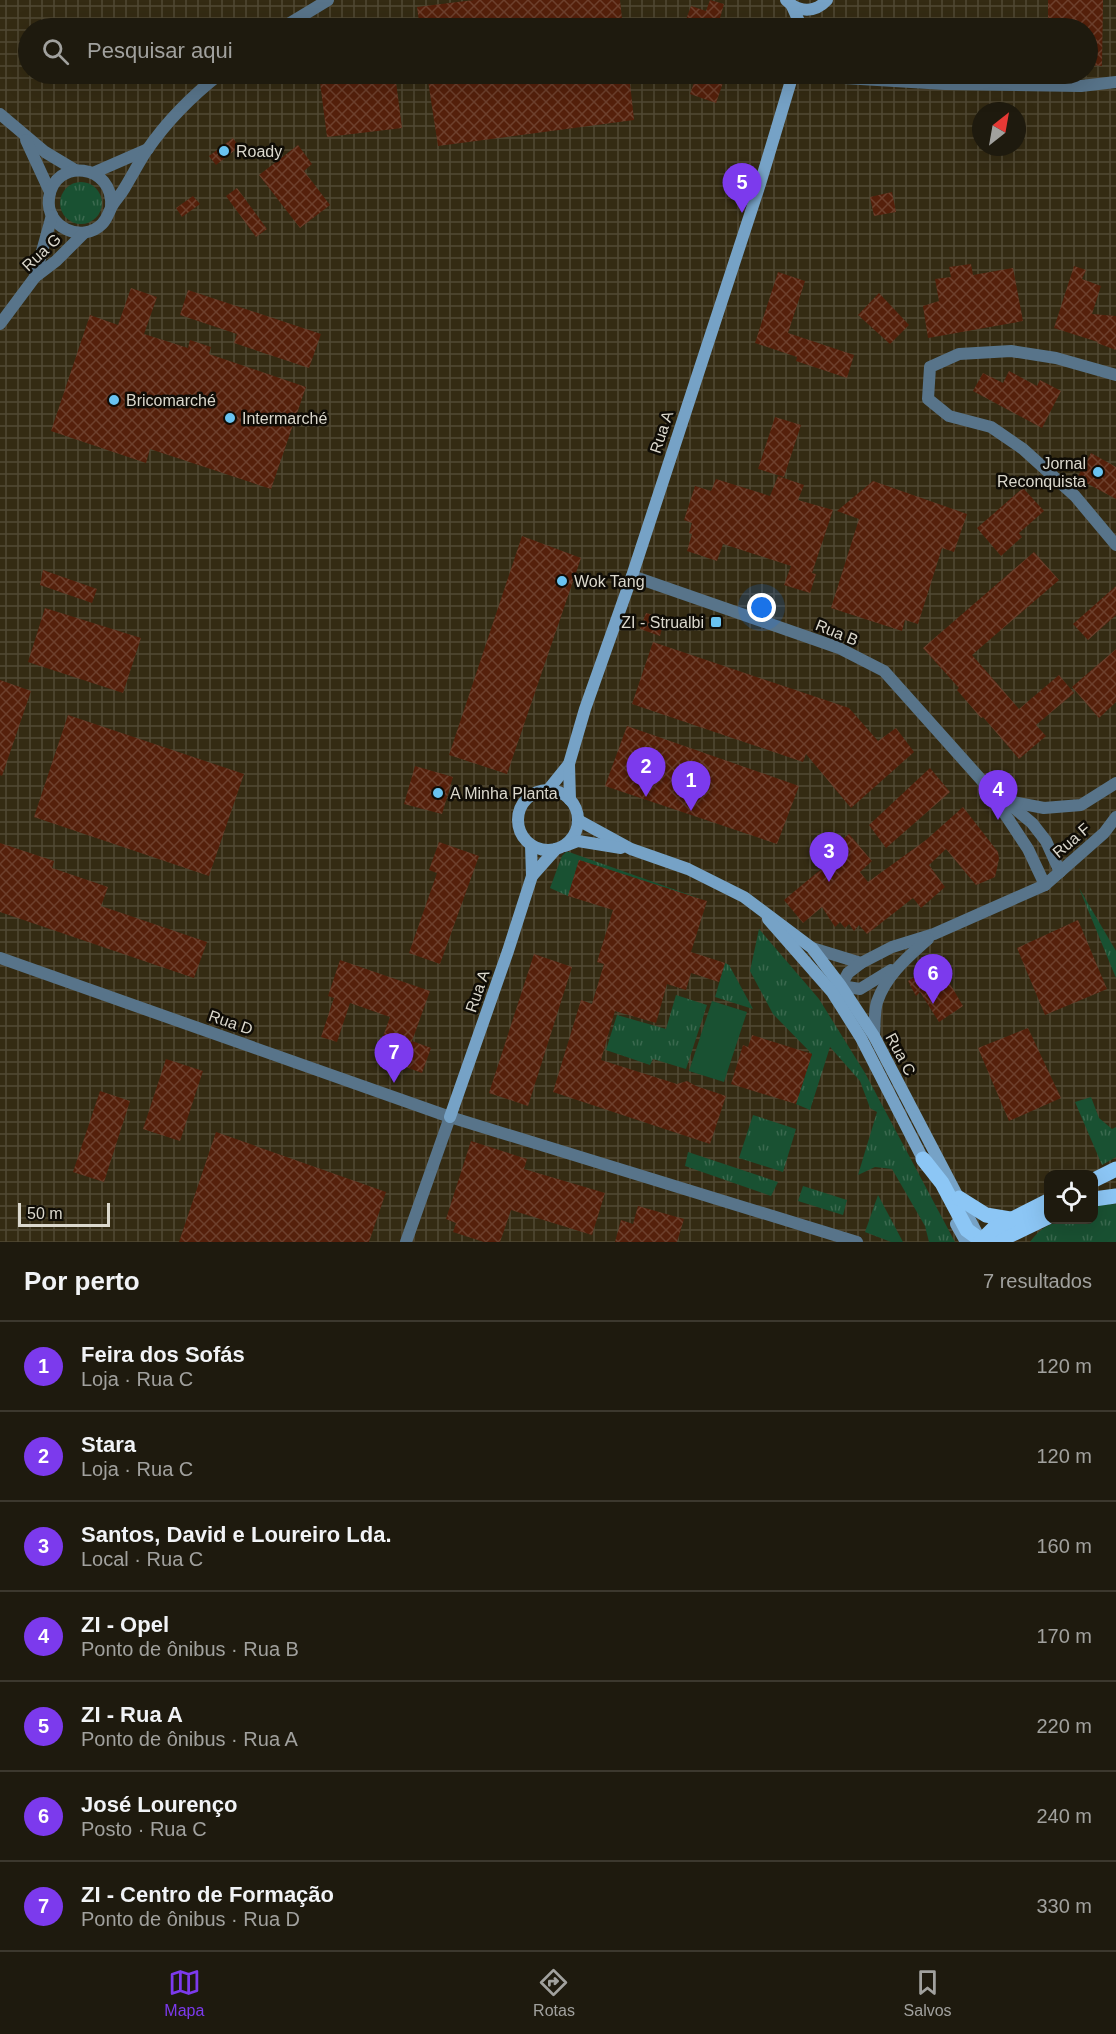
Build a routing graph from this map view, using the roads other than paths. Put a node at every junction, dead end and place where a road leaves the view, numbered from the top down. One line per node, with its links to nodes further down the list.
1 (328, 0): 5 (street)
2 (827, 0): 4 (street)
3 (789, 3): 4 (street); 6 (street)
4 (811, 10): 7 (street)
5 (298, 18)
6 (797, 18)
7 (809, 18)
8 (1116, 82): 12 (street)
9 (207, 84): 16 (street)
10 (790, 84): 27 (street, Rua A)
11 (945, 84): 13 (street)
12 (1098, 84)
13 (1098, 84)
14 (0, 114): 15 (street)
15 (24, 136): 17 (street); 19 (street)
16 (148, 149): 18 (street); 20 (street)
17 (75, 170): 18 (street); 19 (street)
18 (93, 172): 20 (street)
19 (50, 192): 21 (street)
20 (111, 208): 22 (street)
21 (52, 215): 22 (street); 23 (street)
22 (84, 233): 23 (street, Rua G)
23 (35, 278): 24 (street, Rua G)
24 (0, 324)
25 (1116, 375): 26 (street)
26 (1116, 544)
27 (632, 576): 28 (street, Rua A); 30 (street, Rua B)
28 (569, 764): 31 (street); 32 (street, Rua A)
29 (1116, 783): 33 (street, Rua B)
30 (985, 784): 33 (street, Rua B); 41 (street, Rua B)
31 (548, 790): 32 (street); 36 (street)
32 (570, 800): 35 (street)
33 (1007, 801): 39 (street, Rua B)
34 (1116, 817): 39 (street, Rua F)
35 (578, 820): 37 (street); 38 (street, Rua C)
36 (531, 845): 37 (street); 40 (street, Rua A)
37 (560, 848): 38 (street, Rua C); 40 (street, Rua A)
38 (631, 849): 42 (street, Rua C)
39 (1060, 872): 41 (street, Rua F)
40 (532, 876): 50 (street, Rua A)
41 (1045, 885): 43 (street, Rua F)
42 (757, 907): 44 (street, Rua C); 48 (street, Rua C)
43 (934, 934): 46 (street); 47 (street)
44 (812, 948): 46 (street); 48 (street, Rua C)
45 (0, 958): 50 (street, Rua D)
46 (861, 963): 48 (street)
47 (899, 964): 48 (street); 49 (street)
48 (836, 989): 49 (street, Rua C); 51 (street, Rua C)
49 (874, 1036): 55 (street, Rua C)
50 (450, 1117): 61 (street); 62 (street, Rua D)
51 (923, 1159): 63 (main road)
52 (1116, 1169): 53 (main road)
53 (1098, 1178)
54 (1116, 1196): 56 (main road)
55 (959, 1198): 58 (main road); 63 (street, Rua C)
56 (1098, 1198)
57 (1044, 1203): 58 (main road)
58 (1010, 1220): 63 (main road)
59 (1044, 1220): 60 (main road)
60 (1023, 1236): 63 (main road)
61 (406, 1242)
62 (857, 1242)
63 (977, 1242)

